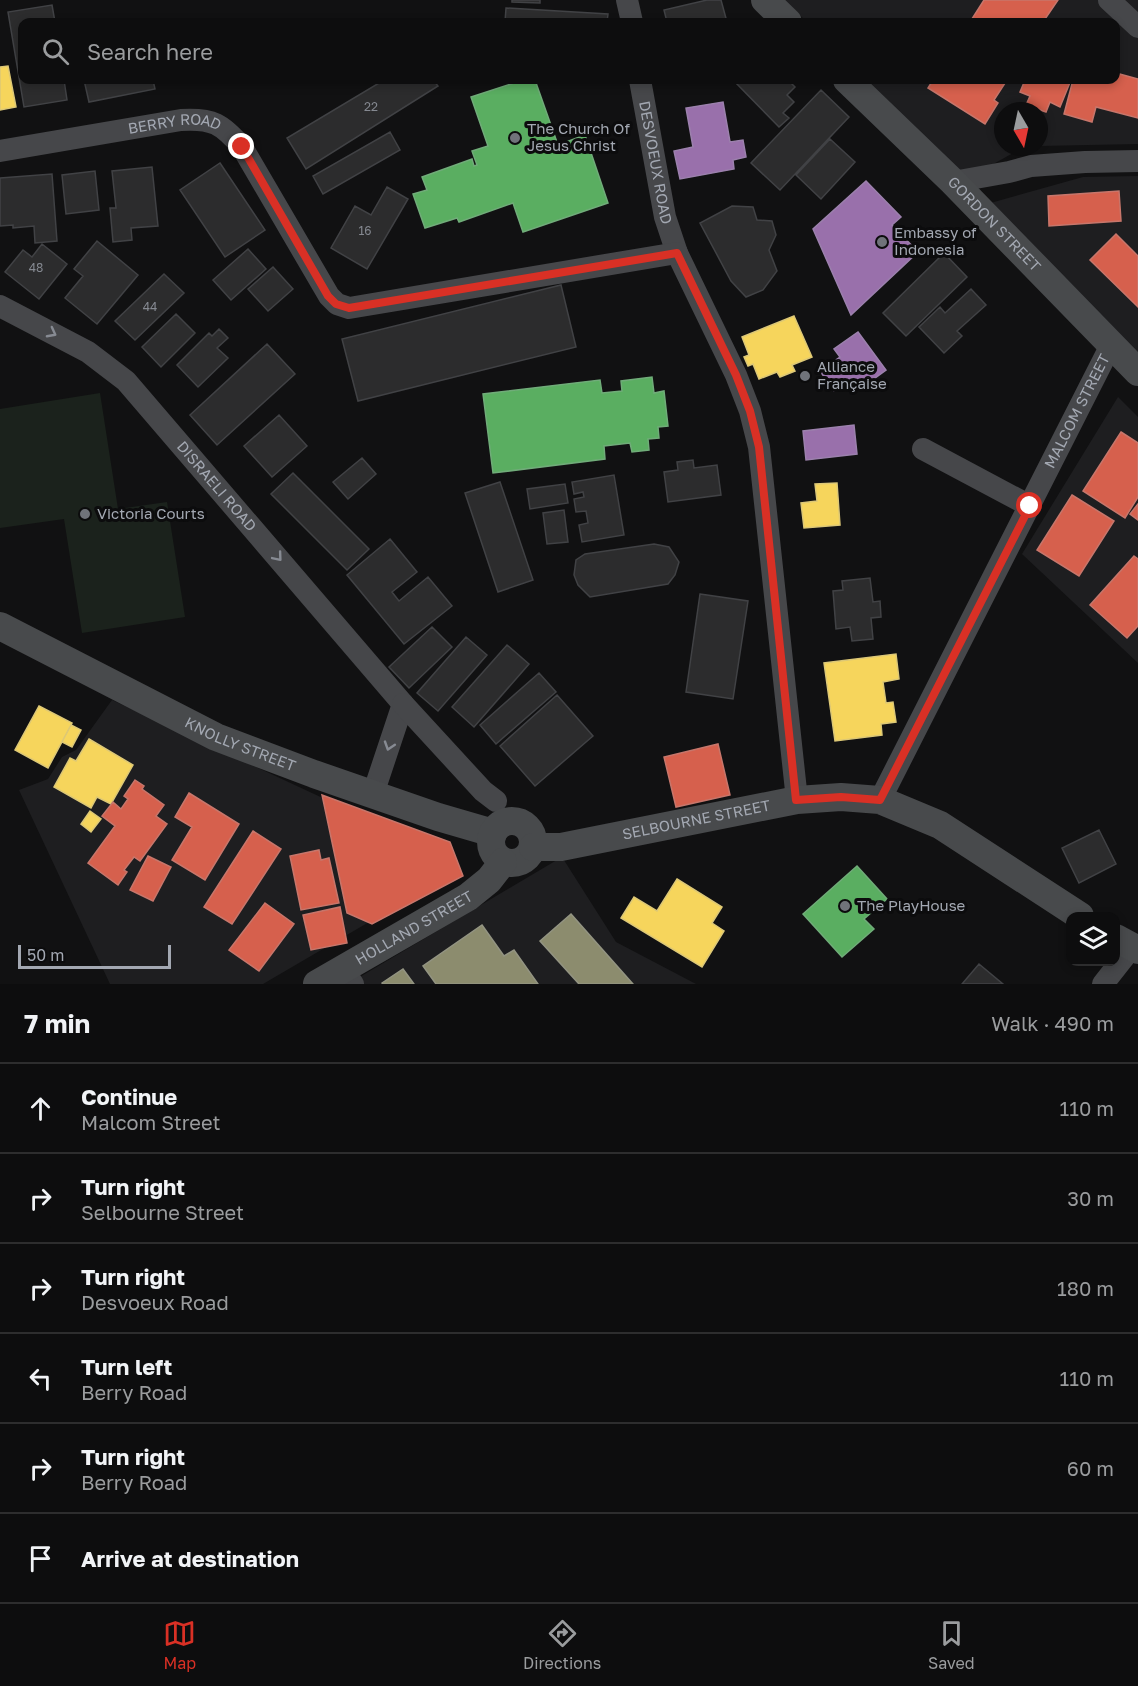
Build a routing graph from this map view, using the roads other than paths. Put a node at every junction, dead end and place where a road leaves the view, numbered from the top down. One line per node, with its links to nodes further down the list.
1 (627, 0): 4 (street)
2 (765, 0): 5 (main road)
3 (1109, 0): 6 (street)
4 (631, 18)
5 (784, 18)
6 (1138, 27)
7 (641, 84): 12 (street, DESVOEUX ROAD)
8 (851, 84): 11 (main road, GORDON STREET)
9 (0, 150): 12 (street, BERRY ROAD)
10 (1138, 160): 11 (street)
11 (953, 182): 14 (main road, GORDON STREET)
12 (677, 253): 21 (street, DESVOEUX ROAD)
13 (0, 306): 19 (street, DISRAELI ROAD, one-way to 19)
14 (1112, 343): 15 (main road, GORDON STREET); 17 (street, MALCOM STREET)
15 (1138, 372)
16 (923, 449): 17 (street)
17 (1030, 506): 22 (street, MALCOM STREET)
18 (0, 626): 20 (main road, KNOLLY STREET)
19 (403, 704): 20 (street, one-way to 20); 23 (street, DISRAELI ROAD)
20 (373, 794): 24 (main road, KNOLLY STREET)
21 (796, 800): 22 (main road, SELBOURNE STREET); 25 (main road, SELBOURNE STREET)
22 (880, 800): 27 (main road, SELBOURNE STREET)
23 (496, 801)
24 (493, 833): 25 (main road); 26 (main road)
25 (533, 847): 26 (main road)
26 (503, 862): 29 (main road, HOLLAND STREET)
27 (1074, 912)
28 (1129, 945): 31 (street)
29 (348, 977): 30 (main road, HOLLAND STREET)
30 (317, 984)
31 (1103, 984)

